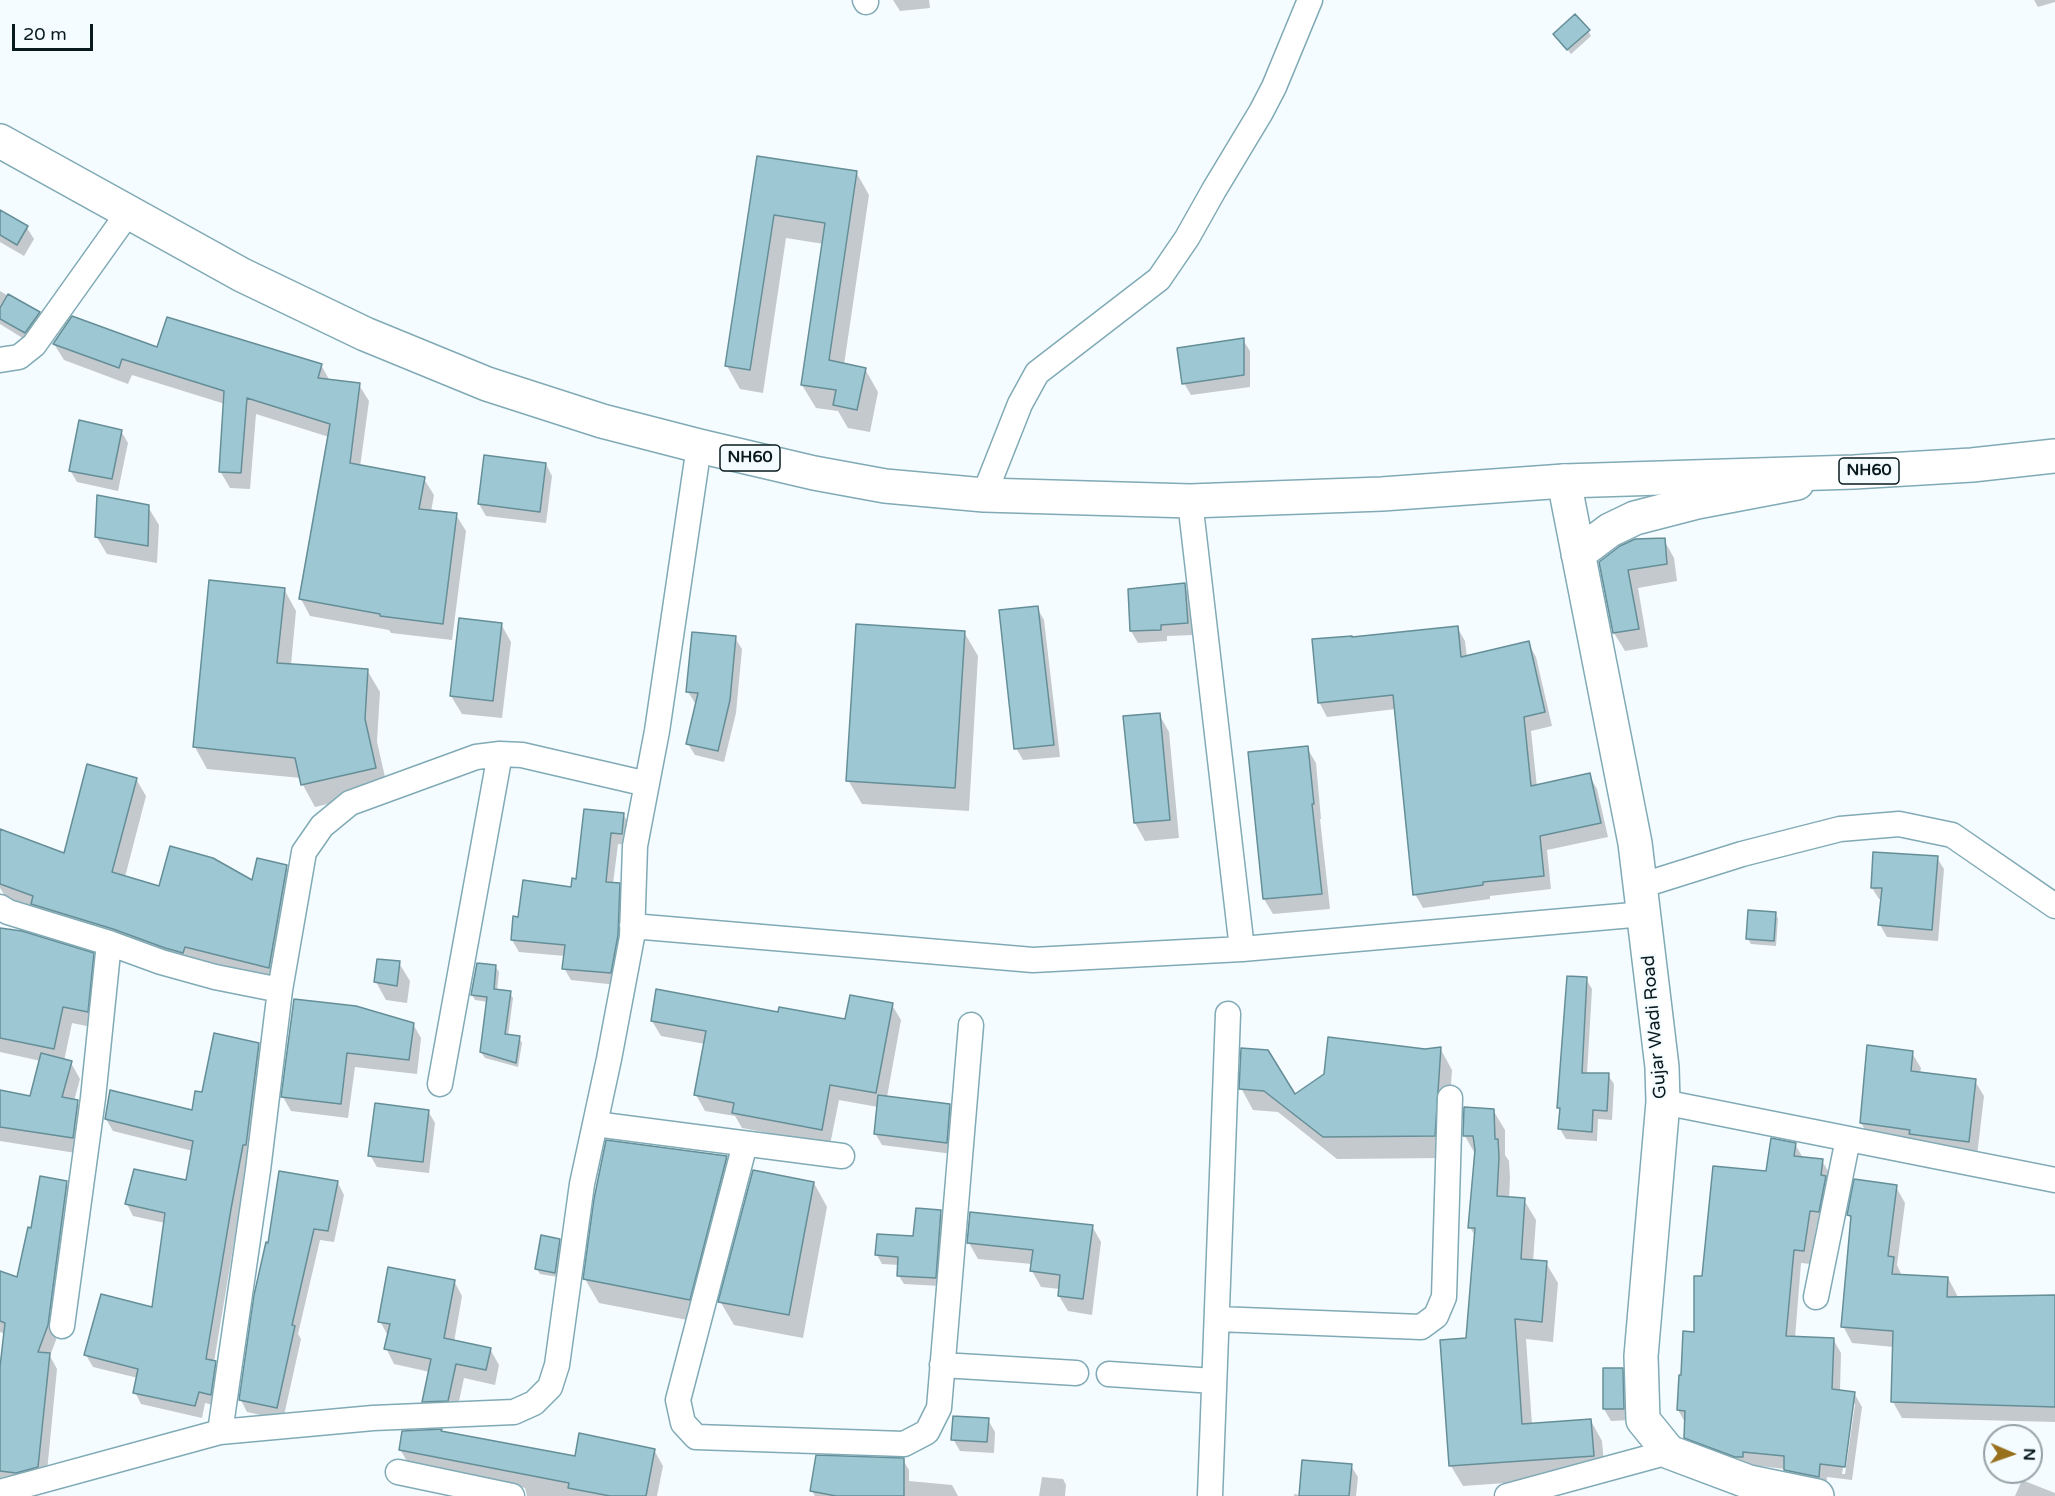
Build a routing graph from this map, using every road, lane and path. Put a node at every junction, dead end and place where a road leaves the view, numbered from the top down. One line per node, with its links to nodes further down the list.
1 (1310, 0): 9 (street)
2 (0, 141): 3 (main road, NH60)
3 (128, 213): 4 (street); 5 (main road, NH60)
4 (0, 360)
5 (699, 446): 9 (main road, NH60); 13 (street)
6 (2055, 456): 7 (main road, NH60)
7 (1854, 472): 8 (main road, NH60); 11 (main road)
8 (1564, 481): 10 (main road, NH60); 11 (main road, Gujar Wadi Road)
9 (984, 495): 10 (main road, NH60)
10 (1190, 501): 19 (street)
11 (1578, 554): 14 (main road, Gujar Wadi Road)
12 (500, 754): 13 (street); 20 (street); 23 (street)
13 (647, 784): 17 (street)
14 (1642, 900): 15 (street); 19 (street); 25 (main road, Gujar Wadi Road)
15 (2055, 906)
16 (0, 907): 18 (street)
17 (633, 926): 19 (street); 26 (street)
18 (109, 943): 20 (street); 33 (street)
19 (1242, 949)
20 (280, 990): 38 (street)
21 (1228, 1014): 32 (street)
22 (971, 1025): 34 (street)
23 (440, 1084)
24 (1450, 1098): 32 (street)
25 (1663, 1102): 27 (street); 39 (main road, Gujar Wadi Road)
26 (595, 1124): 28 (street); 38 (street)
27 (1848, 1139): 30 (street); 31 (street)
28 (745, 1144): 29 (street); 34 (street)
29 (842, 1156)
30 (2055, 1180)
31 (1816, 1297)
32 (1217, 1319): 37 (street)
33 (62, 1326)
34 (942, 1365): 35 (street)
35 (1076, 1373)
36 (1108, 1374): 37 (street)
37 (1214, 1382): 44 (street)
38 (220, 1432): 42 (street)
39 (1669, 1452): 41 (main road); 45 (street)
40 (398, 1472): 43 (street)
41 (1749, 1489): 46 (main road)
42 (0, 1492)
43 (512, 1496)
44 (1210, 1496)
45 (1508, 1496)
46 (1817, 1496)

